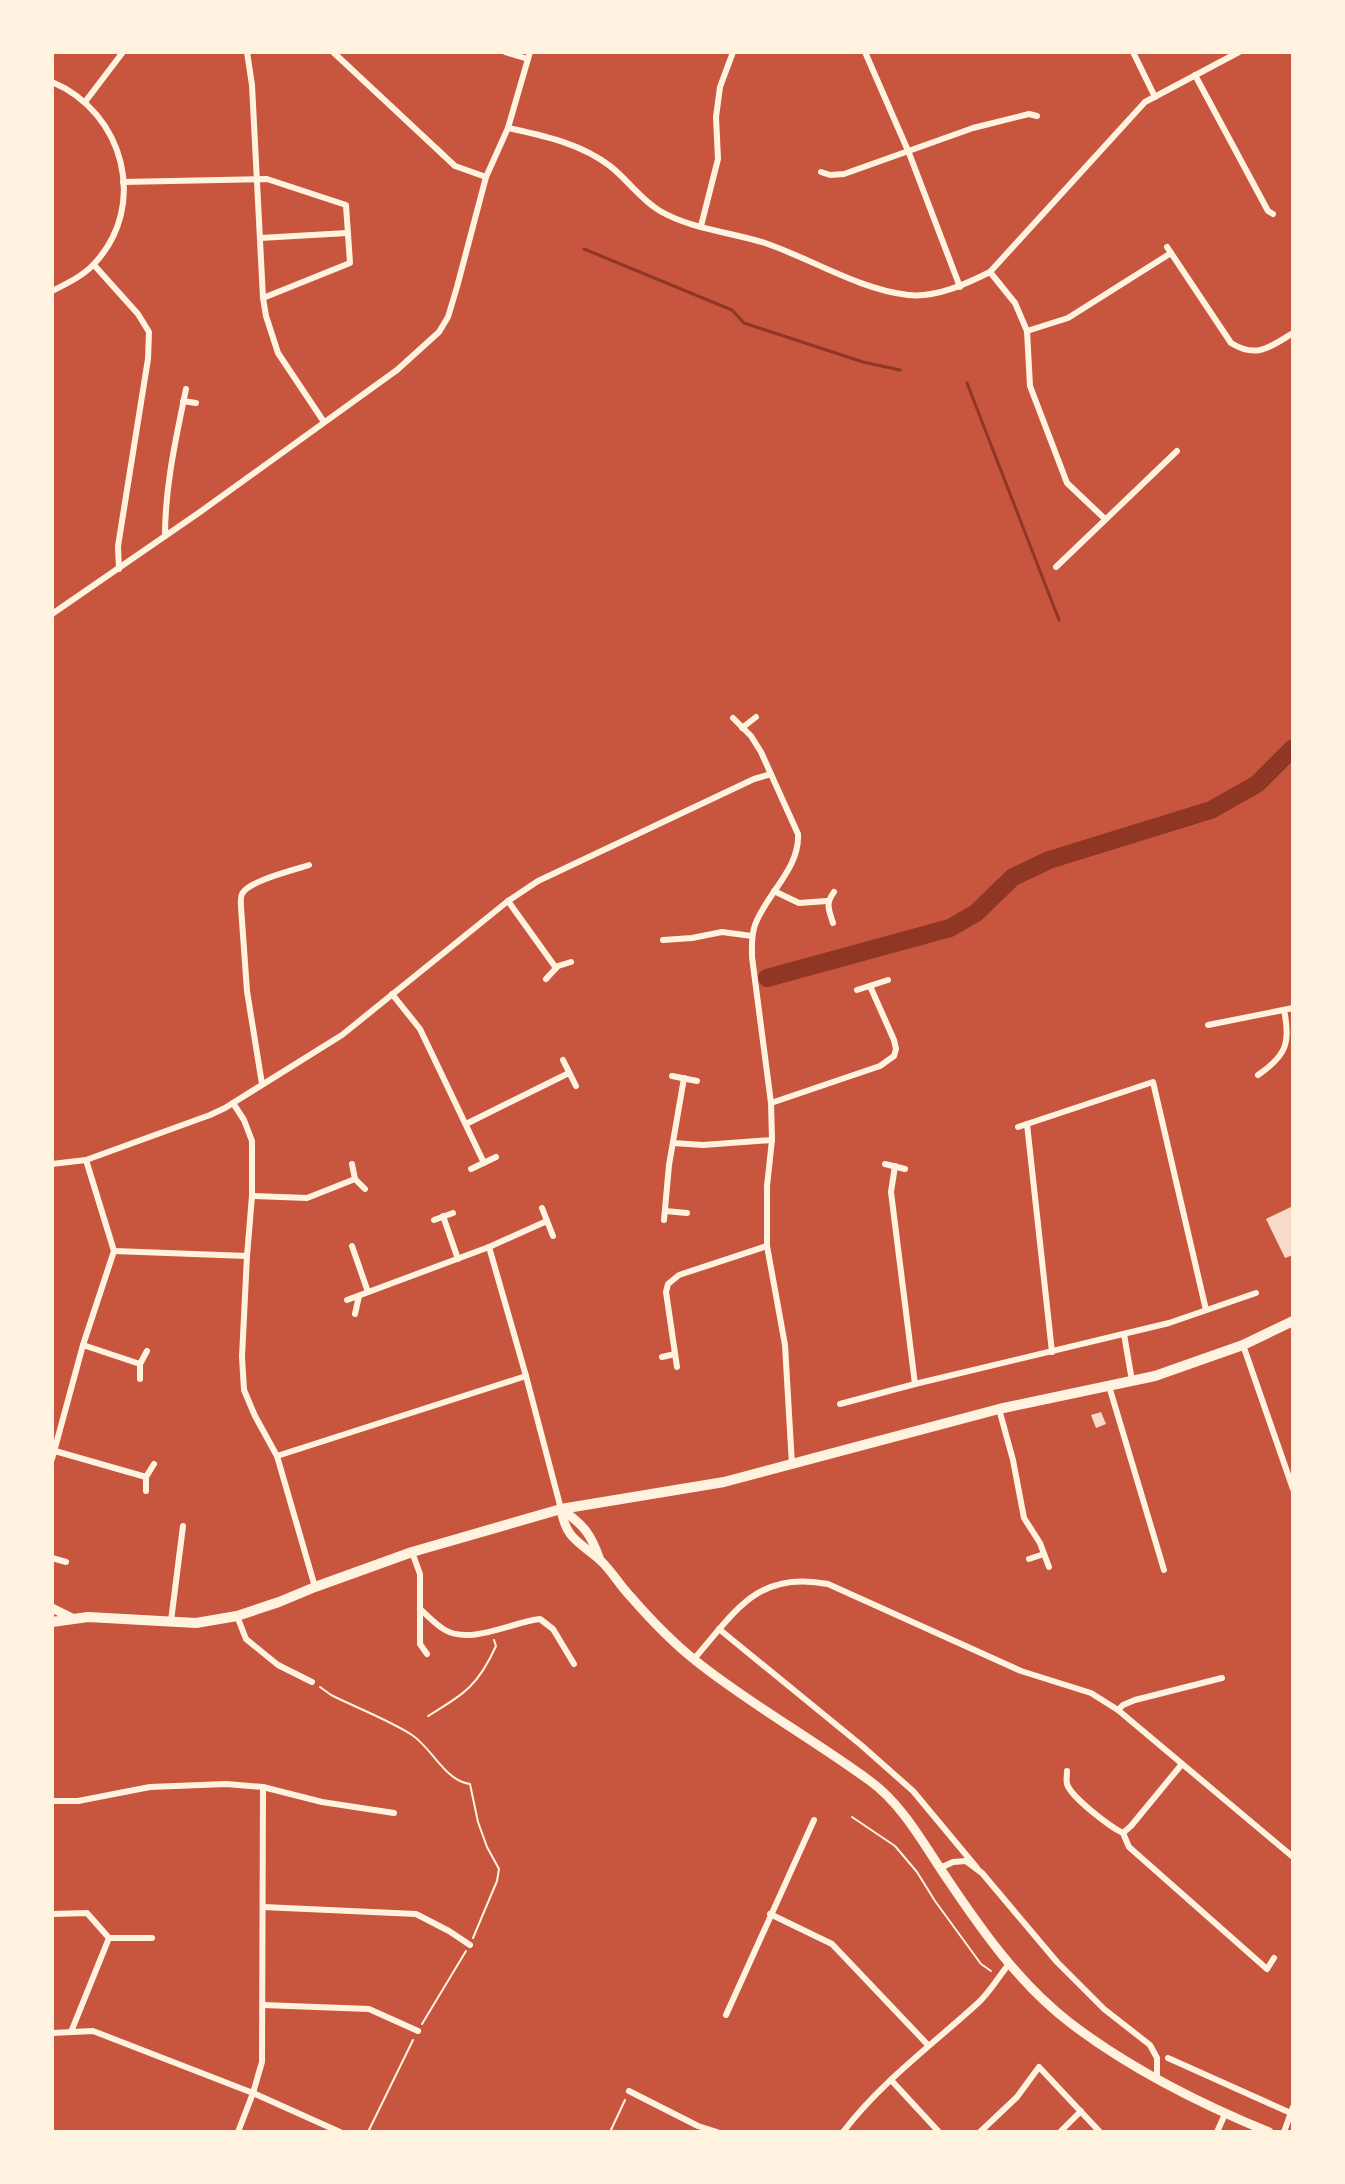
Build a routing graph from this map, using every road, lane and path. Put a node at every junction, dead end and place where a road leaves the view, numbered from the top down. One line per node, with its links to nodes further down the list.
1 (123, 52): 13 (street)
2 (247, 52): 19 (street)
3 (333, 52): 18 (street)
4 (505, 52): 9 (street)
5 (733, 52): 22 (street)
6 (865, 52): 16 (street)
7 (1133, 52): 12 (street)
8 (1239, 52): 10 (street)
9 (529, 55): 15 (street)
10 (1195, 75): 12 (street); 21 (street)
11 (52, 82): 13 (street)
12 (1155, 97): 26 (street)
13 (85, 102): 20 (street)
14 (1037, 116): 16 (street)
15 (508, 128): 18 (street); 22 (street)
16 (909, 153): 17 (street); 27 (street)
17 (821, 172)
18 (486, 177): 35 (street)
19 (257, 179): 20 (street); 23 (street); 24 (street)
20 (123, 182): 25 (street)
21 (1273, 214)
22 (701, 226): 27 (street)
23 (347, 233): 24 (street); 29 (street)
24 (260, 238): 29 (street)
25 (94, 265): 28 (street); 40 (street)
26 (990, 272): 27 (street); 30 (street)
27 (960, 287)
28 (52, 291)
29 (263, 298): 35 (street)
30 (1027, 331): 31 (street); 37 (street)
31 (1293, 333)
32 (186, 389): 33 (street)
33 (183, 401): 34 (street); 38 (street)
34 (196, 403)
35 (324, 422): 38 (street)
36 (1177, 451): 37 (street)
37 (1105, 519): 39 (street)
38 (165, 536): 40 (street)
39 (1056, 567)
40 (119, 569): 41 (street)
41 (52, 614)
42 (756, 717): 44 (street)
43 (733, 718): 44 (street)
44 (742, 728): 45 (street)
45 (771, 774): 47 (street); 49 (street)
46 (309, 865): 70 (street)
47 (774, 891): 50 (street); 52 (street)
48 (834, 892): 50 (street)
49 (508, 901): 55 (street); 60 (street)
50 (827, 901): 51 (street)
51 (833, 923)
52 (752, 936): 53 (street); 73 (street)
53 (663, 940)
54 (571, 962): 55 (street)
55 (556, 968): 56 (street)
56 (546, 979)
57 (888, 980): 58 (street)
58 (870, 986): 59 (street); 73 (street)
59 (857, 990)
60 (392, 994): 70 (street); 74 (street)
61 (1293, 1008): 62 (street)
62 (1284, 1010): 63 (street); 66 (street)
63 (1208, 1025)
64 (563, 1060): 65 (street)
65 (569, 1073): 71 (street); 74 (street)
66 (1258, 1075)
67 (672, 1076): 68 (street)
68 (684, 1078): 69 (street); 78 (street)
69 (697, 1081)
70 (262, 1084): 72 (street)
71 (576, 1086)
72 (233, 1103): 80 (street); 90 (street)
73 (771, 1103): 77 (street)
74 (466, 1124): 81 (street)
75 (1027, 1124): 76 (street); 110 (street); 117 (street)
76 (1018, 1127)
77 (772, 1140): 78 (street); 101 (street)
78 (673, 1143): 92 (street)
79 (496, 1157): 81 (street)
80 (86, 1160): 82 (street); 103 (street)
81 (484, 1163): 86 (street)
82 (52, 1164)
83 (352, 1164): 88 (street)
84 (885, 1164): 85 (street)
85 (895, 1166): 87 (street); 125 (street)
86 (471, 1169)
87 (905, 1169)
88 (355, 1179): 89 (street); 90 (street)
89 (365, 1189)
90 (252, 1196): 104 (street)
91 (542, 1208): 98 (street)
92 (665, 1211): 94 (street); 97 (street)
93 (453, 1213): 95 (street)
94 (687, 1213)
95 (443, 1216): 96 (street); 105 (street)
96 (434, 1220)
97 (664, 1220)
98 (547, 1221): 99 (street); 102 (street)
99 (553, 1236)
100 (352, 1246): 106 (street)
101 (767, 1246): 118 (street); 133 (street)
102 (489, 1247): 105 (street); 122 (street)
103 (114, 1251): 104 (street); 114 (street)
104 (247, 1256): 130 (street)
105 (458, 1259): 106 (street)
106 (368, 1292): 108 (street)
107 (1256, 1293): 110 (street)
108 (359, 1296): 109 (street); 111 (street)
109 (347, 1300)
110 (1206, 1310): 113 (street)
111 (355, 1314)
112 (1293, 1321): 115 (highway)
113 (1124, 1334): 117 (street); 124 (street)
114 (83, 1345): 120 (street); 129 (street)
115 (1243, 1345): 124 (highway); 135 (street)
116 (147, 1351): 120 (street)
117 (1052, 1352): 125 (street)
118 (675, 1354): 119 (street); 121 (street)
119 (662, 1357)
120 (140, 1364): 123 (street)
121 (677, 1367)
122 (526, 1376): 130 (street); 137 (street)
123 (140, 1379)
124 (1132, 1381): 126 (highway)
125 (915, 1384): 127 (street)
126 (1109, 1385): 128 (highway); 146 (street)
127 (840, 1404)
128 (999, 1409): 133 (highway); 140 (street)
129 (55, 1451): 131 (street); 134 (street)
130 (277, 1456): 147 (street)
131 (52, 1459)
132 (154, 1464): 134 (street)
133 (792, 1466): 137 (highway)
134 (146, 1477): 136 (street)
135 (1293, 1489)
136 (146, 1491)
137 (561, 1509): 139 (highway); 143 (main road); 143 (main road)
138 (183, 1526): 152 (street)
139 (412, 1552): 147 (highway); 149 (street)
140 (1044, 1554): 142 (street); 145 (street)
141 (52, 1558): 144 (street)
142 (1029, 1559)
143 (600, 1560): 157 (main road)
144 (66, 1562)
145 (1049, 1567)
146 (1164, 1570)
147 (315, 1587): 150 (highway)
148 (52, 1608): 151 (main road)
149 (420, 1609): 155 (street); 156 (street)
150 (237, 1616): 152 (highway); 160 (street)
151 (72, 1618): 152 (highway); 153 (highway)
152 (171, 1621)
153 (52, 1622)
154 (719, 1629): 157 (street); 161 (street); 173 (street)
155 (491, 1631): 158 (street); 162 (path)
156 (427, 1654)
157 (694, 1659): 172 (main road)
158 (574, 1664)
159 (1222, 1678): 161 (street)
160 (312, 1682): 179 (path)
161 (1118, 1710): 163 (street)
162 (428, 1716)
163 (1182, 1764): 170 (street); 171 (street)
164 (1067, 1771): 170 (street)
165 (263, 1787): 166 (street); 167 (street); 174 (street)
166 (52, 1801)
167 (394, 1813)
168 (852, 1817): 182 (path)
169 (814, 1820): 176 (street)
170 (1123, 1833): 180 (street)
171 (1293, 1857)
172 (940, 1868): 173 (street); 181 (main road)
173 (977, 1868): 191 (street)
174 (263, 1907): 179 (street); 183 (street)
175 (52, 1914): 177 (street)
176 (770, 1914): 184 (street); 188 (street)
177 (109, 1938): 178 (street); 186 (street)
178 (152, 1938)
179 (470, 1945): 185 (path)
180 (1274, 1958)
181 (1009, 1964): 182 (street); 191 (main road)
182 (999, 1976): 188 (street)
183 (263, 2005): 185 (street); 193 (street)
184 (726, 2015)
185 (418, 2031): 199 (path)
186 (71, 2032): 187 (street); 193 (street)
187 (52, 2033)
188 (928, 2045): 190 (street)
189 (1168, 2058): 195 (street)
190 (891, 2080): 202 (street); 203 (street)
191 (1157, 2080): 196 (main road)
192 (629, 2091): 200 (path); 201 (street)
193 (253, 2093): 197 (street); 198 (street)
194 (1081, 2111): 204 (street); 205 (street); 206 (street)
195 (1292, 2111): 209 (street)
196 (1225, 2114): 207 (street); 208 (main road)
197 (238, 2132)
198 (340, 2132)
199 (368, 2132)
200 (610, 2132)
201 (717, 2132)
202 (843, 2132)
203 (939, 2132)
204 (980, 2132)
205 (1060, 2132)
206 (1100, 2132)
207 (1217, 2132)
208 (1269, 2132)
209 (1284, 2132)

